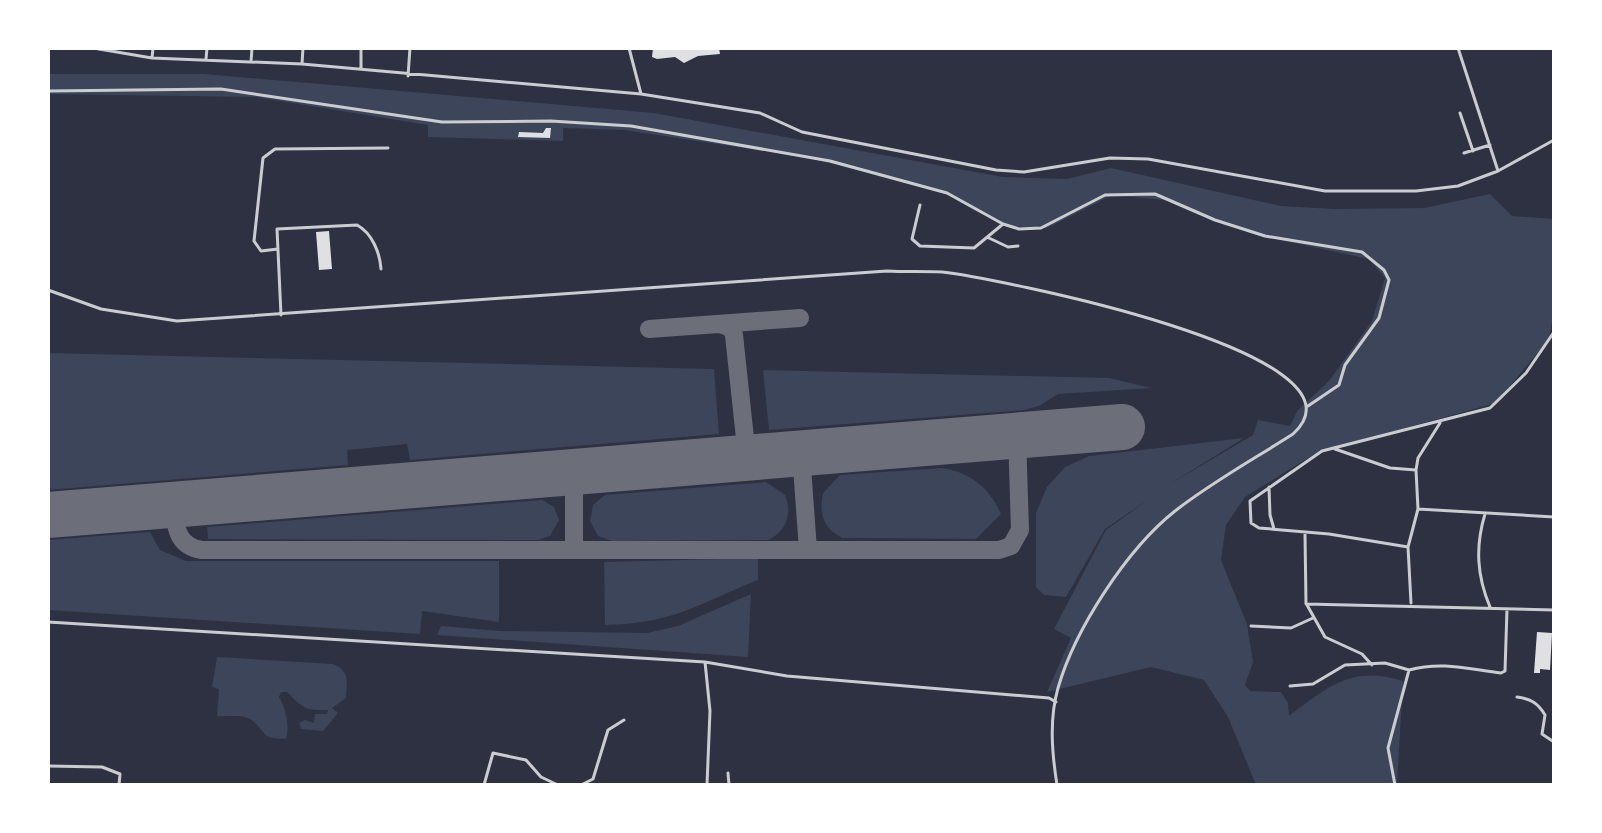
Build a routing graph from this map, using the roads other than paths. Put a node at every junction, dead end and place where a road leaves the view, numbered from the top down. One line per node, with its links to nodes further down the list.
1 (93, 48): 10 (street)
2 (153, 48): 11 (street)
3 (207, 48): 12 (street)
4 (252, 48): 13 (street)
5 (303, 48): 14 (street)
6 (361, 48): 15 (street)
7 (410, 48): 16 (street)
8 (629, 48): 18 (street)
9 (1458, 48): 21 (street)
10 (116, 50): 11 (street)
11 (152, 58): 12 (street)
12 (206, 59): 13 (street)
13 (251, 62): 14 (street)
14 (302, 64): 15 (street)
15 (361, 70): 16 (street)
16 (408, 76): 18 (street)
17 (48, 91): 27 (street)
18 (641, 94): 25 (street)
19 (1460, 113): 23 (street)
20 (1554, 140): 25 (street)
21 (1490, 145): 23 (street); 25 (street)
22 (388, 148): 30 (street)
23 (1473, 151): 24 (street)
24 (1464, 153)
25 (1498, 171)
26 (920, 205): 28 (street)
27 (1003, 224): 28 (street); 35 (street)
28 (989, 238): 29 (street)
29 (1018, 246)
30 (278, 249): 31 (street); 33 (street)
31 (381, 269)
32 (48, 290): 33 (street)
33 (281, 315): 35 (street)
34 (1554, 332): 36 (street)
35 (1308, 406): 59 (street)
36 (1440, 423): 37 (street); 38 (street)
37 (1335, 449): 38 (street); 39 (street)
38 (1416, 470): 40 (street)
39 (1269, 487): 43 (street); 43 (street)
40 (1418, 509): 41 (street); 45 (street)
41 (1485, 514): 42 (street); 48 (street)
42 (1554, 517)
43 (1274, 529): 44 (street)
44 (1305, 534): 45 (street); 46 (street)
45 (1408, 547): 47 (street)
46 (1306, 604): 47 (street); 51 (street)
47 (1411, 604): 48 (street)
48 (1490, 608): 49 (street)
49 (1507, 609): 50 (street); 56 (street)
50 (1554, 610)
51 (1313, 618): 53 (street); 55 (street)
52 (48, 622): 54 (street)
53 (1251, 626)
54 (705, 662): 59 (street); 68 (street)
55 (1372, 665): 56 (street); 57 (street)
56 (1409, 670): 71 (street)
57 (1290, 686)
58 (1517, 697): 61 (street)
59 (1056, 702): 70 (street)
60 (624, 720): 67 (street)
61 (1554, 742)
62 (48, 766): 64 (street)
63 (728, 773): 69 (street)
64 (119, 785)
65 (484, 785): 66 (street)
66 (558, 785)
67 (581, 785)
68 (707, 785)
69 (729, 785)
70 (1057, 785)
71 (1395, 785)

